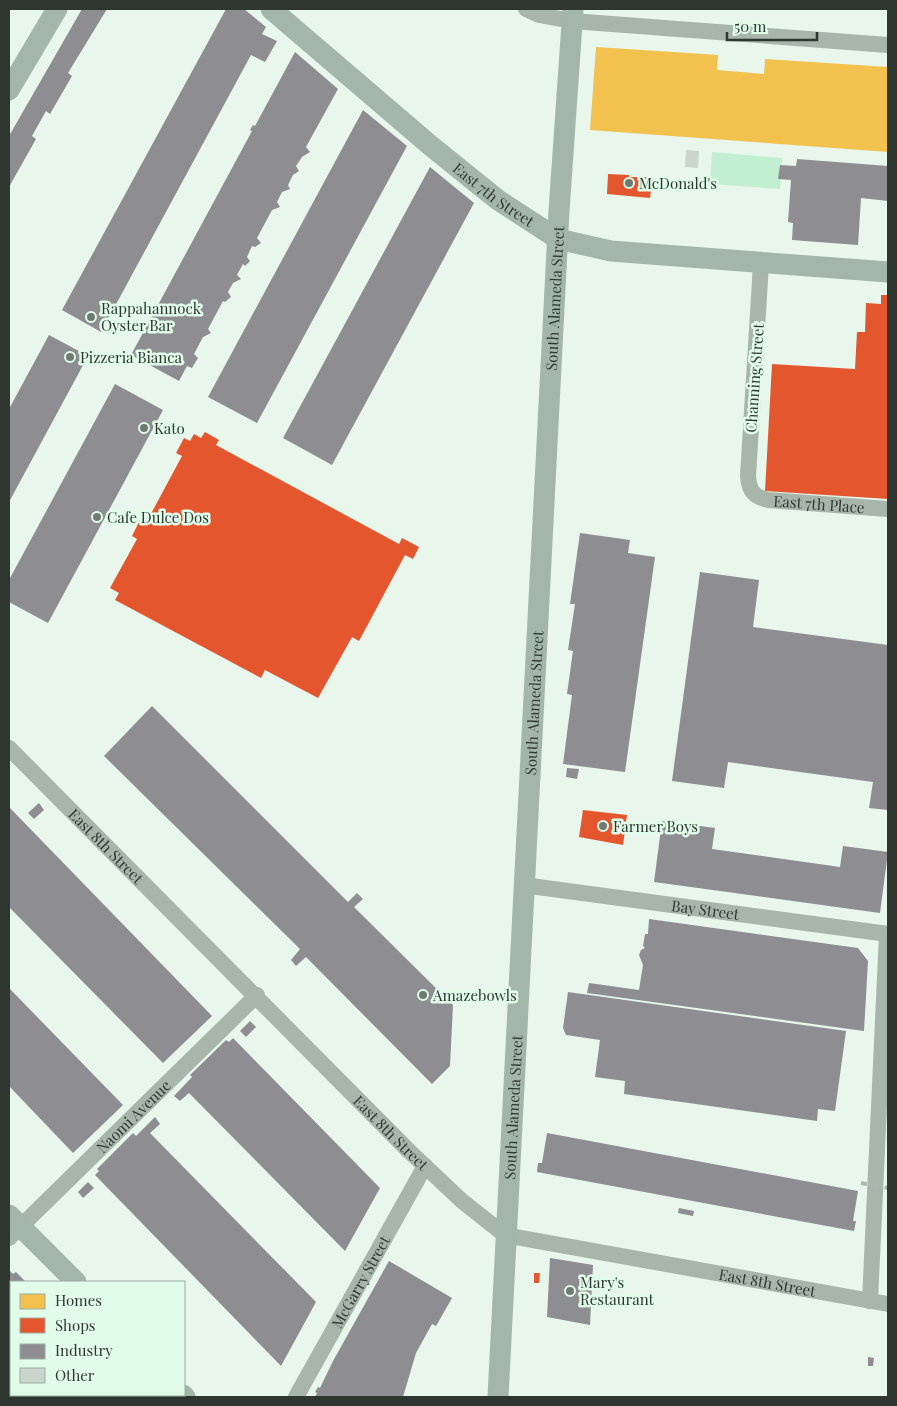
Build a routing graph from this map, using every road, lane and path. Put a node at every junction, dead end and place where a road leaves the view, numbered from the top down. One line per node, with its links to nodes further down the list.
1 (58, 9): 6 (main road)
2 (271, 9): 7 (main road, East 7th Street)
3 (526, 9): 4 (street)
4 (572, 15): 5 (street); 7 (main road, South Alameda Street)
5 (888, 45)
6 (9, 90)
7 (558, 239): 8 (main road, East 7th Street); 13 (main road, South Alameda Street)
8 (761, 264): 9 (main road, East 7th Street); 10 (street, Channing Street)
9 (888, 272)
10 (752, 492): 11 (street, East 7th Place)
11 (888, 509)
12 (9, 748): 15 (street, East 8th Street)
13 (523, 885): 14 (street, Bay Street); 19 (main road, South Alameda Street)
14 (888, 934): 16 (street)
15 (257, 995): 17 (street, East 8th Street); 18 (street, Naomi Avenue)
16 (884, 1118): 21 (street)
17 (425, 1166): 19 (street, East 8th Street); 23 (street, McGarry Street)
18 (12, 1226): 20 (main road)
19 (505, 1235): 21 (street, East 8th Street); 24 (main road, South Alameda Street)
20 (75, 1281)
21 (870, 1301): 22 (street, East 8th Street)
22 (888, 1304)
23 (296, 1397)
24 (498, 1397)

